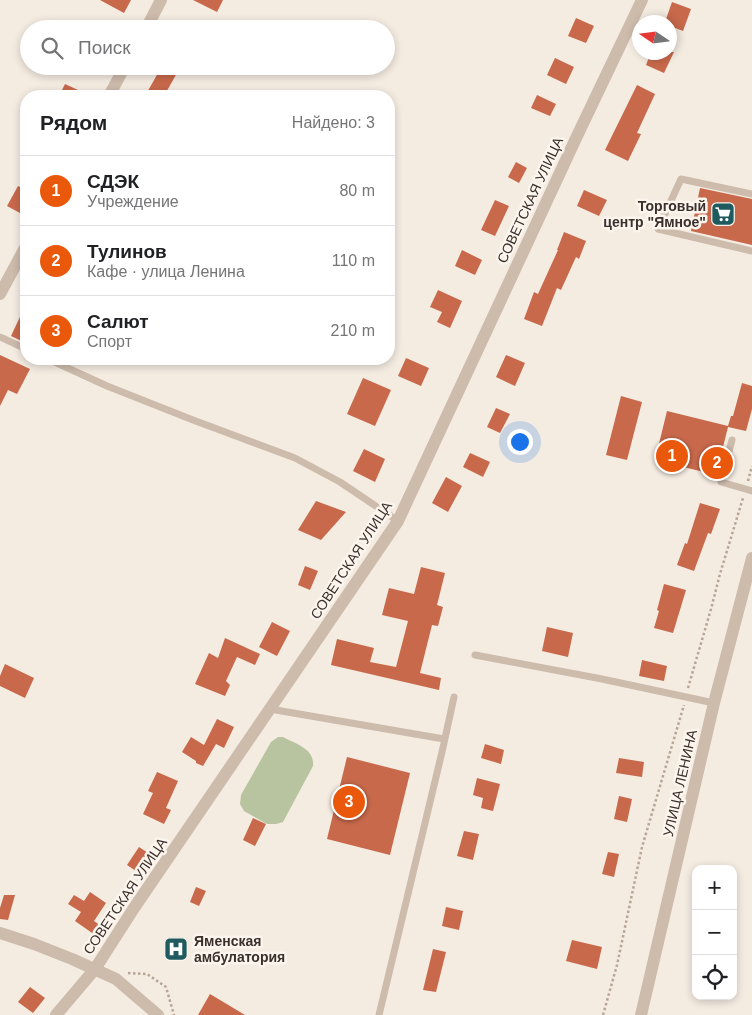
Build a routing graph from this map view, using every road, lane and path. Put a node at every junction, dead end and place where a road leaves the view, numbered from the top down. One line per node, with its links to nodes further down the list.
1 (161, 0): 3 (street)
2 (642, 0): 16 (street, СОВЕТСКАЯ УЛИЦА)
3 (151, 20)
4 (120, 75): 5 (street)
5 (111, 90)
6 (752, 194): 7 (lane)
7 (752, 251)
8 (20, 257): 9 (street)
9 (0, 294)
10 (0, 337): 11 (lane)
11 (20, 346)
12 (61, 365): 16 (lane)
13 (732, 440): 15 (lane)
14 (752, 466): 15 (path)
15 (749, 490): 20 (path)
16 (398, 520): 22 (street, СОВЕТСКАЯ УЛИЦА)
17 (752, 558): 21 (street, УЛИЦА ЛЕНИНА)
18 (475, 655): 20 (lane)
19 (454, 697): 23 (lane)
20 (686, 697): 21 (lane); 29 (path)
21 (714, 703): 30 (street, УЛИЦА ЛЕНИНА)
22 (270, 709): 23 (lane); 25 (street, СОВЕТСКАЯ УЛИЦА)
23 (444, 739): 28 (lane)
24 (0, 933): 25 (street)
25 (95, 969): 26 (street, СОВЕТСКАЯ УЛИЦА); 27 (street)
26 (56, 1015)
27 (158, 1015)
28 (379, 1015)
29 (603, 1015)
30 (641, 1015)

